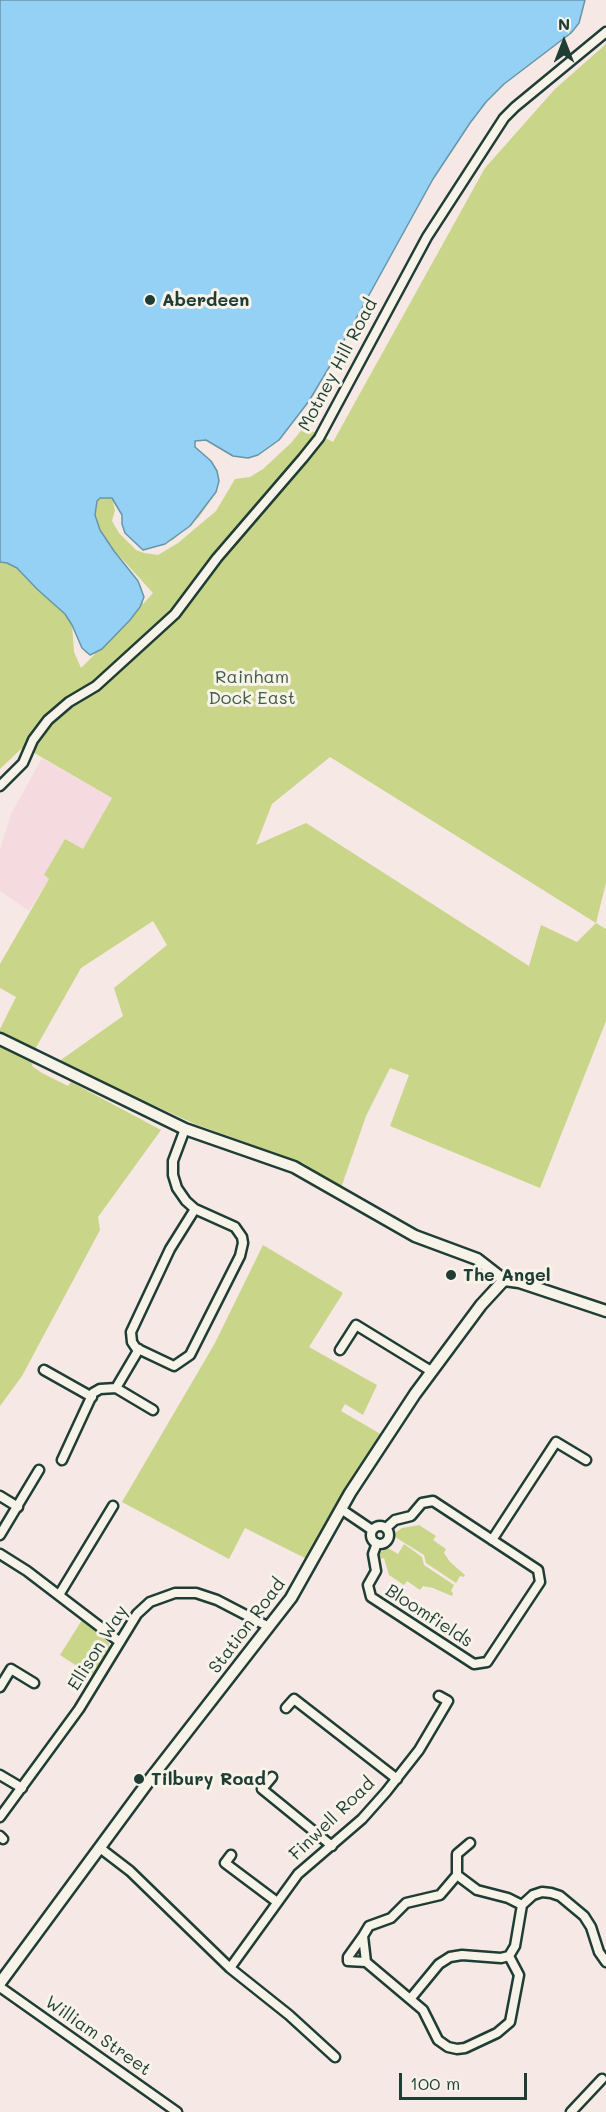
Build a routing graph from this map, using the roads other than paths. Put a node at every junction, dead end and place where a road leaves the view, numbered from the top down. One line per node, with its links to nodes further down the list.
1 (606, 32): 2 (street, Motney Hill Road)
2 (0, 786)
3 (0, 1039): 4 (main road)
4 (185, 1129): 5 (street); 6 (main road)
5 (195, 1209): 8 (street); 8 (street)
6 (504, 1280): 7 (main road); 11 (main road, Station Road)
7 (606, 1311)
8 (139, 1349): 12 (street)
9 (340, 1350): 11 (street)
10 (44, 1370): 13 (street)
11 (431, 1371): 21 (main road, Station Road)
12 (116, 1388): 13 (street); 14 (street)
13 (92, 1397): 15 (street)
14 (153, 1410)
15 (62, 1460)
16 (586, 1460): 25 (street)
17 (39, 1470): 20 (street)
18 (0, 1496): 20 (street)
19 (113, 1506): 28 (street)
20 (18, 1507): 24 (street)
21 (341, 1509): 23 (street); 29 (main road, Station Road)
22 (386, 1528): 23 (street, Bloomfields); 25 (street, Bloomfields); 26 (street, Bloomfields)
23 (372, 1530): 26 (street, Bloomfields)
24 (0, 1535)
25 (492, 1540): 26 (street, Bloomfields)
26 (377, 1543)
27 (0, 1554): 28 (street)
28 (59, 1595): 30 (street)
29 (269, 1628): 30 (street, Ellison Way); 42 (main road, Station Road)
30 (120, 1642): 38 (street, Ellison Way)
31 (34, 1683): 32 (street)
32 (0, 1687)
33 (439, 1696): 37 (street, Finwell Road)
34 (286, 1708): 37 (street)
35 (0, 1775): 38 (street)
36 (272, 1777): 41 (street)
37 (397, 1779): 41 (street, Finwell Road)
38 (22, 1788): 39 (street, Ellison Way)
39 (0, 1817)
40 (470, 1843): 44 (street)
41 (332, 1845): 45 (street, Finwell Road)
42 (100, 1848): 51 (street); 52 (main road, Station Road)
43 (231, 1855): 45 (street)
44 (457, 1875): 46 (street); 47 (street)
45 (277, 1902): 51 (street, Finwell Road)
46 (522, 1905): 48 (street); 50 (street)
47 (363, 1936): 49 (street); 49 (street)
48 (509, 1956): 53 (street); 53 (street)
49 (366, 1962): 53 (street)
50 (606, 1962)
51 (230, 1968): 54 (street)
52 (0, 1985): 56 (street, William Street)
53 (411, 1998)
54 (335, 2057)
55 (602, 2079): 57 (street)
56 (177, 2112)
57 (571, 2112)

